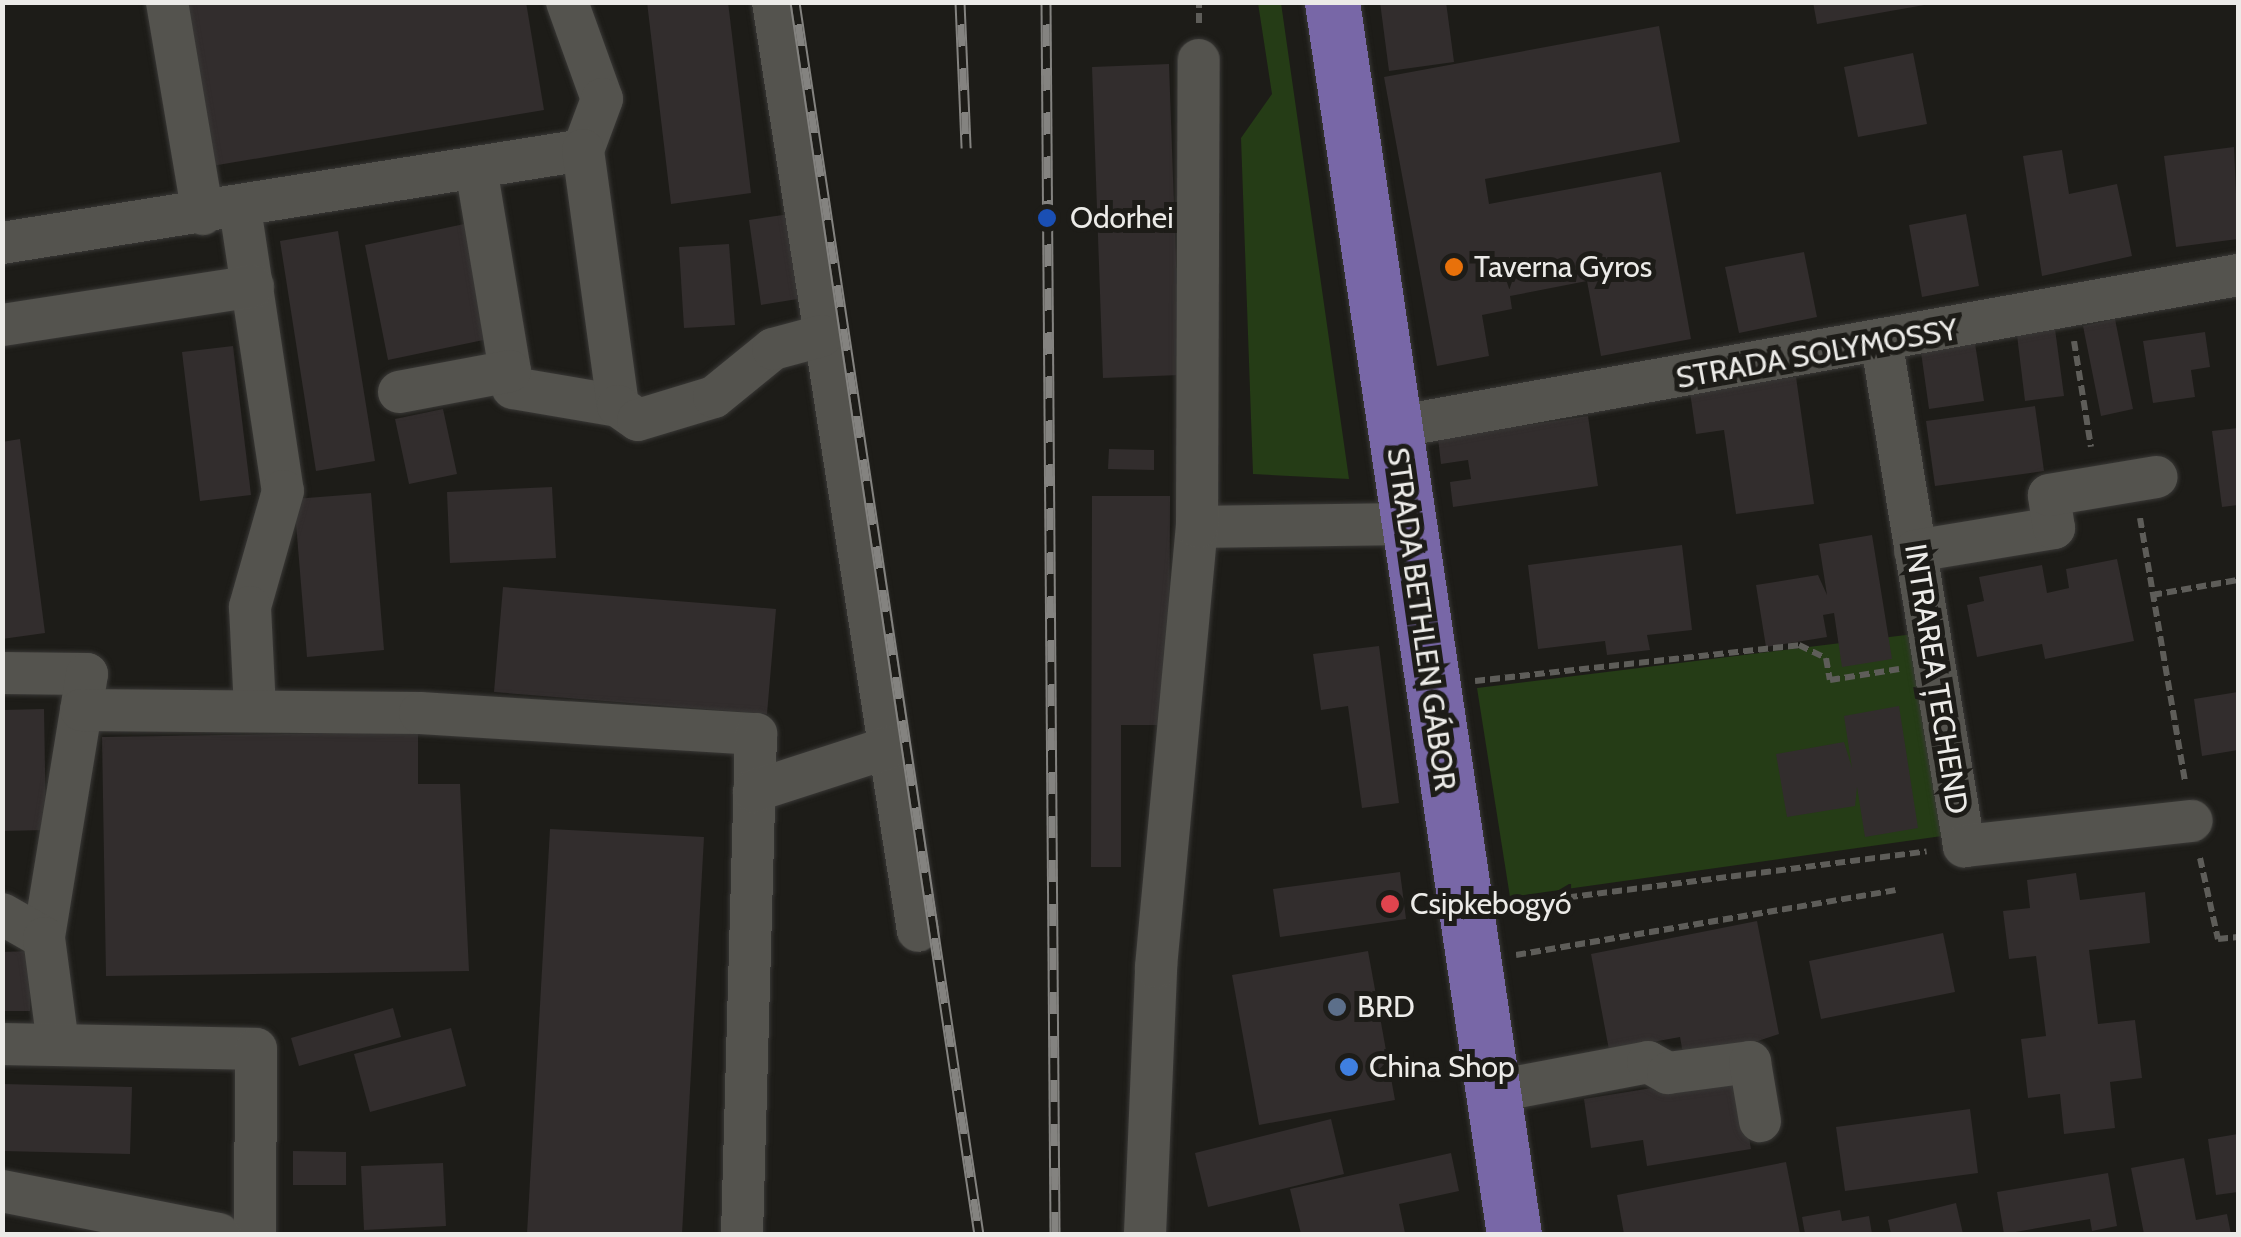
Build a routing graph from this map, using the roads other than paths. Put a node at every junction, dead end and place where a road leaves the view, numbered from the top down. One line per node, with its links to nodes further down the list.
1 (167, 2): 8 (street)
2 (567, 2): 6 (street)
3 (773, 2): 13 (street)
4 (1332, 2): 18 (main road, STRADA BETHLEN GÁBOR)
5 (1199, 60): 21 (street)
6 (583, 150): 7 (street); 17 (street)
7 (476, 168): 8 (street); 15 (street)
8 (221, 211): 9 (street); 11 (street)
9 (2, 242)
10 (2238, 276): 14 (street, STRADA SOLYMOSSY)
11 (253, 286): 12 (street); 25 (street)
12 (2, 325)
13 (821, 336): 17 (street); 26 (street)
14 (1882, 345): 18 (street, STRADA SOLYMOSSY); 22 (street, INTRAREA ȚECHEND)
15 (510, 371): 16 (street); 17 (street)
16 (398, 392)
17 (618, 406)
18 (1395, 427): 20 (main road, STRADA BETHLEN GÁBOR)
19 (2129, 481): 22 (street)
20 (1403, 524): 21 (street); 34 (main road, STRADA BETHLEN GÁBOR)
21 (1197, 527): 40 (street)
22 (1915, 551): 28 (street, INTRAREA ȚECHEND)
23 (2, 673): 24 (street)
24 (81, 710): 25 (street); 31 (street)
25 (255, 711): 27 (street)
26 (887, 748): 27 (street); 30 (street)
27 (754, 791): 39 (street)
28 (2192, 821)
29 (2, 914): 31 (street)
30 (918, 931)
31 (44, 938): 33 (street)
32 (2, 1044): 33 (street)
33 (58, 1044): 38 (street)
34 (1491, 1092): 35 (street); 41 (main road, STRADA BETHLEN GÁBOR)
35 (1760, 1121)
36 (2, 1191): 37 (street)
37 (218, 1234)
38 (255, 1234)
39 (742, 1234)
40 (1145, 1234)
41 (1514, 1234)

